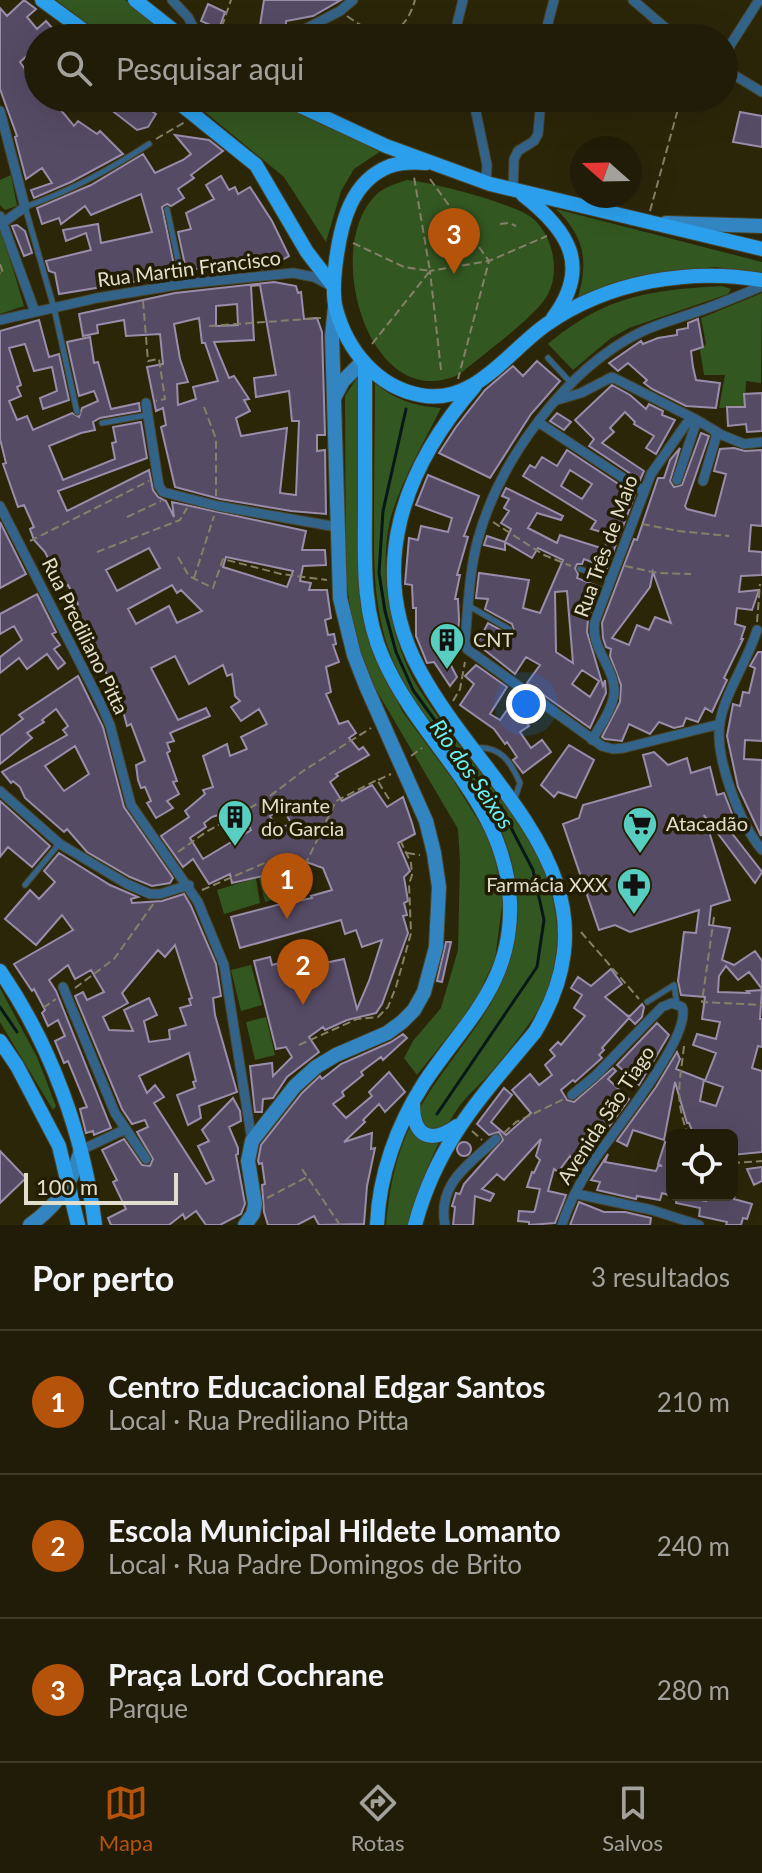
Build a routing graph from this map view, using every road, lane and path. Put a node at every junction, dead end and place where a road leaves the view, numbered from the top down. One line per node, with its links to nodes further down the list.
1 (42, 0): 13 (main road)
2 (54, 0): 14 (main road)
3 (135, 0): 15 (main road)
4 (172, 0): 16 (street)
5 (231, 0): 17 (path)
6 (353, 0): 12 (street)
7 (415, 0): 20 (path)
8 (463, 0): 21 (street)
9 (554, 0): 22 (street)
10 (633, 0): 23 (street)
11 (759, 0): 24 (street)
12 (340, 11): 18 (street); 19 (path)
13 (76, 24)
14 (77, 24)
15 (165, 24)
16 (192, 24)
17 (223, 24)
18 (315, 24)
19 (358, 24)
20 (403, 24)
21 (457, 24)
22 (548, 24)
23 (661, 24)
24 (738, 33)
25 (738, 77): 26 (street)
26 (762, 92)
27 (0, 111): 40 (street)
28 (192, 112): 33 (main road)
29 (314, 112): 35 (main road)
30 (476, 112): 38 (street)
31 (540, 112): 39 (street)
32 (678, 112): 43 (path)
33 (196, 115): 34 (path); 56 (main road)
34 (149, 144): 40 (lane)
35 (426, 163): 38 (main road); 56 (main road)
36 (414, 177): 52 (path)
37 (430, 179): 50 (path)
38 (486, 182): 39 (main road)
39 (517, 192): 43 (main road); 62 (main road)
40 (25, 207): 42 (street); 58 (lane)
41 (167, 209): 55 (lane)
42 (2, 219): 59 (street)
43 (653, 222): 46 (main road); 49 (main road)
44 (500, 224): 45 (path)
45 (516, 226)
46 (762, 226)
47 (548, 236): 50 (path)
48 (353, 243): 52 (path)
49 (762, 249)
50 (489, 261): 52 (path); 68 (path)
51 (0, 264): 53 (path)
52 (430, 271): 64 (path); 67 (path)
53 (0, 273)
54 (762, 283): 62 (main road); 69 (street)
55 (183, 284): 56 (street, Rua Martin Francisco); 57 (street, Rua Martin Francisco)
56 (334, 287): 60 (main road)
57 (143, 292): 58 (street, Rua Martin Francisco); 73 (path)
58 (54, 308): 59 (street, Rua Martin Francisco); 75 (lane)
59 (35, 312): 61 (street, Rua Martin Francisco)
60 (335, 313): 63 (path); 66 (main road); 71 (main road)
61 (0, 320)
62 (547, 324): 70 (main road)
63 (209, 326)
64 (372, 344)
65 (548, 358): 69 (lane)
66 (364, 363): 70 (main road); 71 (main road); 112 (main road)
67 (441, 370)
68 (458, 379)
69 (571, 383): 72 (street)
70 (475, 386): 109 (main road)
71 (334, 398): 93 (main road)
72 (557, 400): 77 (street); 78 (street)
73 (146, 403): 76 (street)
74 (204, 407): 89 (path)
75 (77, 412)
76 (148, 415): 79 (lane); 84 (street)
77 (694, 418): 80 (street); 82 (street); 85 (street, Rua Três de Maio)
78 (538, 422): 85 (street); 91 (street)
79 (102, 423)
80 (714, 431): 81 (street); 83 (street)
81 (762, 442)
82 (677, 480)
83 (703, 481)
84 (158, 482): 86 (street); 95 (path)
85 (643, 491): 92 (street, Rua Três de Maio)
86 (167, 494): 87 (street); 90 (path)
87 (190, 499): 89 (street); 96 (path)
88 (0, 506): 95 (street, Rua Prediliano Pitta)
89 (216, 506): 93 (street); 101 (path)
90 (127, 517)
91 (485, 518): 99 (path); 105 (street)
92 (633, 521): 94 (path); 98 (street, Rua Três de Maio)
93 (337, 527): 103 (main road)
94 (729, 536)
95 (20, 547): 122 (street, Rua Prediliano Pitta)
96 (97, 552)
97 (178, 557): 101 (path)
98 (617, 564): 100 (path); 102 (street, Rua Três de Maio)
99 (580, 569): 102 (lane)
100 (691, 574)
101 (193, 579): 103 (path)
102 (611, 580): 113 (street, Rua Três de Maio)
103 (338, 582): 110 (main road)
104 (760, 584): 107 (path)
105 (469, 606): 106 (lane); 108 (street)
106 (509, 629)
107 (757, 630): 111 (street)
108 (467, 649): 109 (path); 113 (street)
109 (443, 708): 142 (main road)
110 (382, 721): 114 (main road); 122 (path)
111 (720, 724): 113 (street); 120 (street)
112 (434, 740): 114 (path); 141 (main road)
113 (592, 740)
114 (401, 766): 115 (path); 123 (main road)
115 (377, 780): 117 (path); 125 (path)
116 (0, 791): 119 (street)
117 (389, 799)
118 (401, 842): 121 (path)
119 (60, 844): 124 (lane); 126 (street)
120 (762, 850)
121 (406, 852): 123 (path); 139 (path)
122 (169, 858): 125 (street, Rua Prediliano Pitta)
123 (435, 858): 145 (main road)
124 (25, 885)
125 (191, 890): 126 (street); 145 (street, Rua Prediliano Pitta)
126 (160, 894): 130 (path)
127 (714, 917): 132 (path)
128 (581, 932): 136 (path)
129 (0, 971): 148 (main road)
130 (64, 990): 135 (path); 143 (street)
131 (647, 1002): 134 (lane)
132 (702, 1002): 133 (path); 134 (path)
133 (762, 1005)
134 (681, 1007): 136 (street); 137 (street)
135 (43, 1008)
136 (653, 1015): 140 (street)
137 (683, 1027): 144 (path); 155 (street, Avenida São Tiago)
138 (0, 1041): 147 (main road)
139 (299, 1045)
140 (572, 1095): 146 (path)
141 (413, 1102): 142 (main road); 162 (main road)
142 (460, 1123): 146 (path); 163 (main road)
143 (126, 1129): 148 (street); 149 (street)
144 (686, 1129)
145 (252, 1141): 157 (main road)
146 (492, 1143): 164 (street)
147 (59, 1146): 154 (main road); 156 (main road)
148 (81, 1150): 154 (main road); 160 (main road)
149 (146, 1159)
150 (762, 1161): 151 (path)
151 (738, 1163)
152 (302, 1169): 153 (path)
153 (307, 1177): 157 (path); 161 (path)
154 (68, 1187): 156 (main road); 159 (main road)
155 (577, 1194): 165 (street, Avenida São Tiago); 166 (street)
156 (49, 1210): 158 (main road)
157 (253, 1217)
158 (30, 1225)
159 (78, 1225)
160 (95, 1225)
161 (340, 1225)
162 (377, 1225)
163 (415, 1225)
164 (445, 1225)
165 (562, 1225)
166 (699, 1225)

